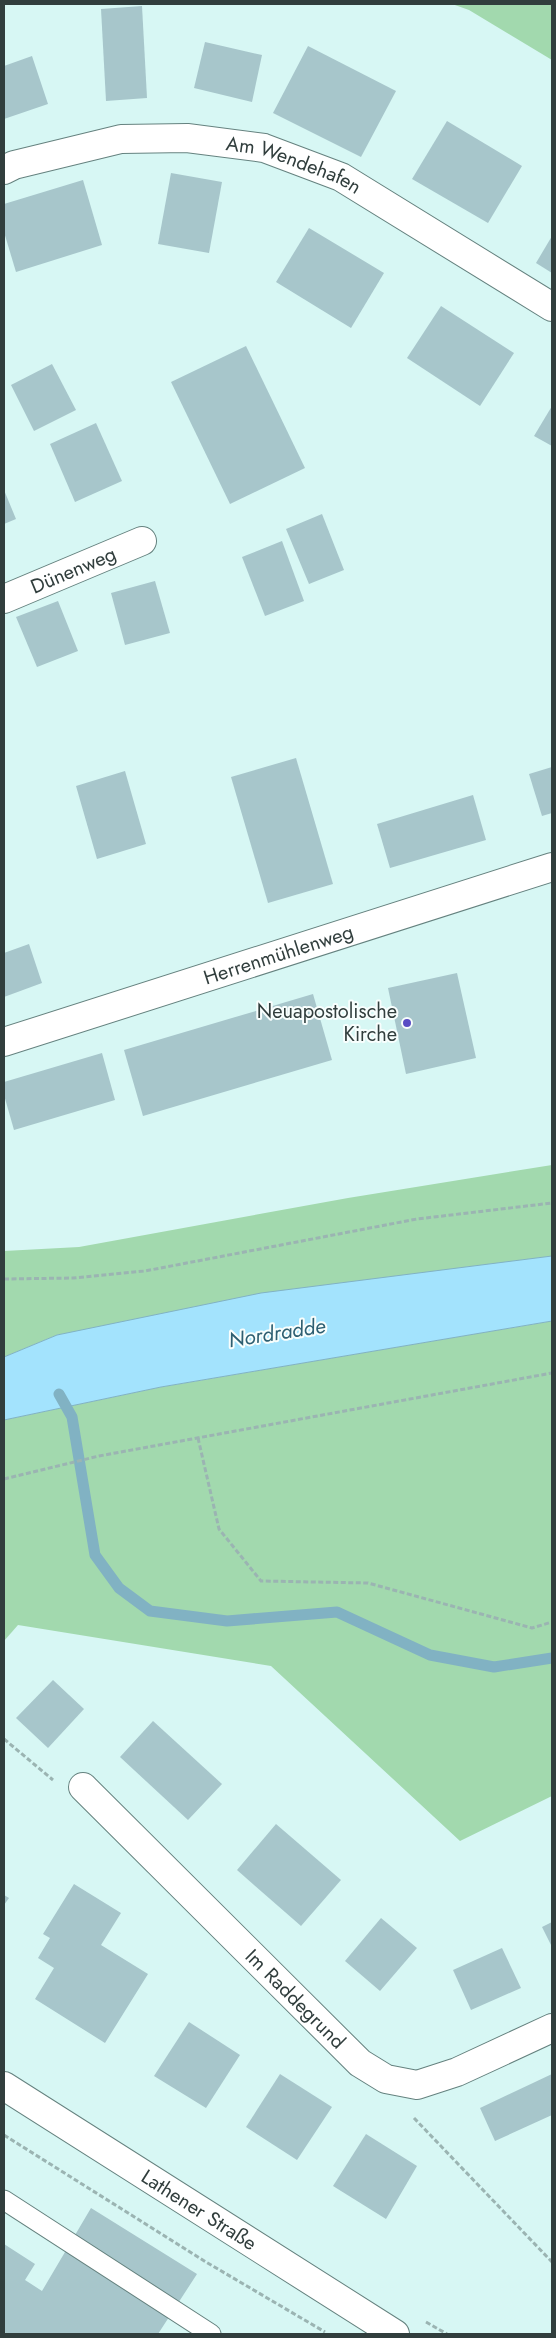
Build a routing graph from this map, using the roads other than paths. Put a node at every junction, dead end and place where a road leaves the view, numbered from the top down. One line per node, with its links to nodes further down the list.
1 (4, 170): 2 (street, Am Wendehafen)
2 (552, 308)
3 (142, 541): 4 (street, Dünenweg)
4 (4, 599)
5 (552, 867): 6 (street, Herrenmühlenweg)
6 (4, 1042)
7 (83, 1787): 8 (street, Im Raddegrund)
8 (552, 2028)
9 (4, 2086): 11 (street, Lathener Straße)
10 (4, 2200): 12 (lane)
11 (389, 2333)
12 (211, 2334)

